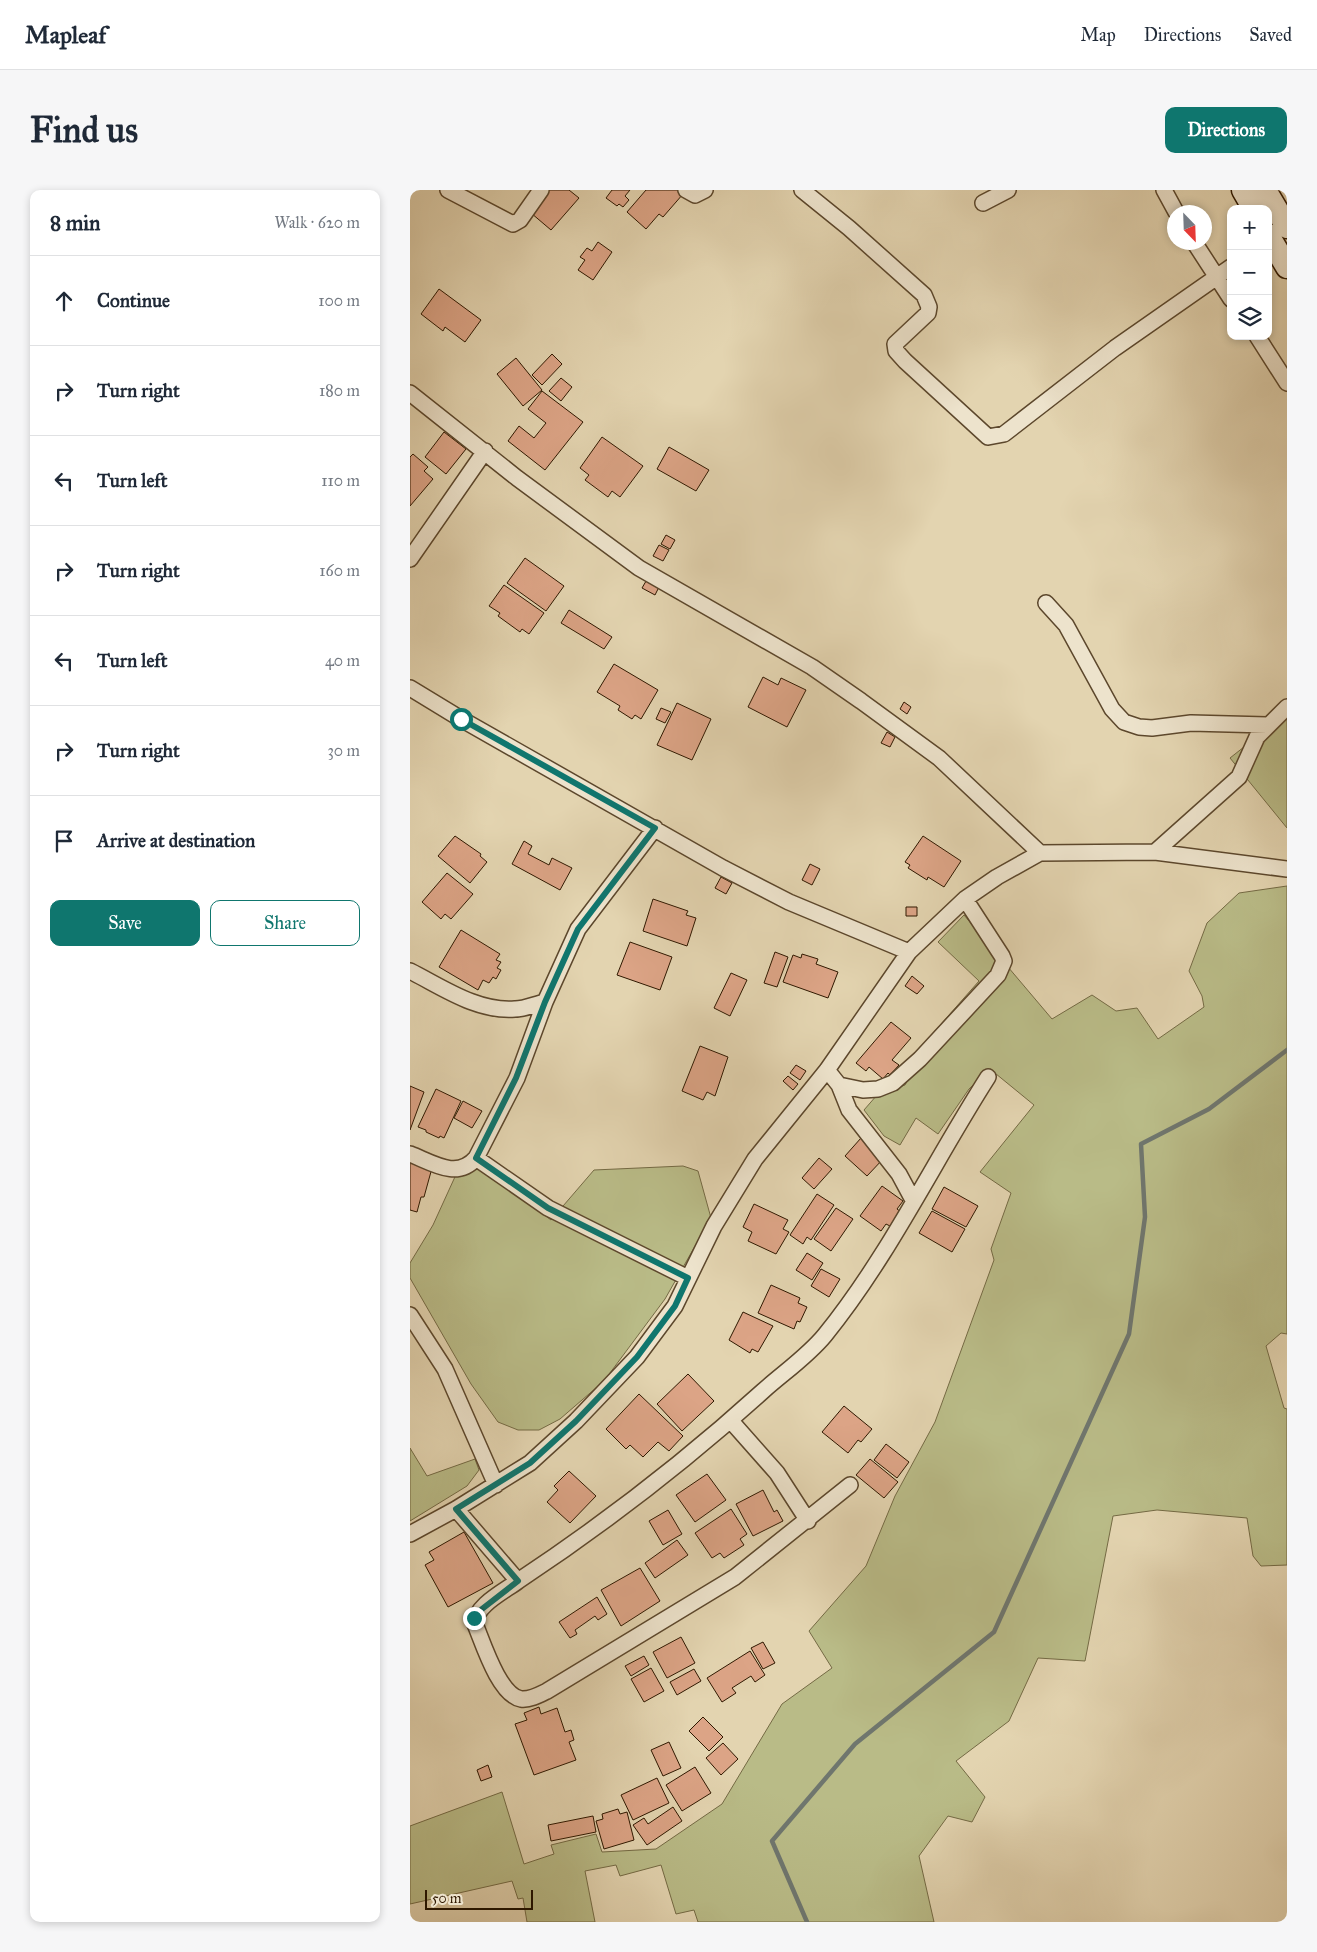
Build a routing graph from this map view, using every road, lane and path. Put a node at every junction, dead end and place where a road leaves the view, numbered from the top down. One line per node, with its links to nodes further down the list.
1 (448, 190): 2 (street)
2 (541, 190)
3 (686, 190): 4 (street)
4 (705, 190)
5 (803, 190): 17 (street)
6 (1008, 190): 10 (street)
7 (1164, 190): 11 (street)
8 (1243, 190): 12 (main road)
9 (1265, 190): 13 (main road)
10 (983, 204)
11 (1172, 205)
12 (1252, 205)
13 (1278, 231): 15 (main road)
14 (1199, 250): 17 (street)
15 (1287, 267)
16 (1227, 270): 17 (street)
17 (1216, 278): 18 (street)
18 (1228, 295)
19 (1260, 340): 20 (street)
20 (1287, 383)
21 (410, 394): 22 (street)
22 (485, 451): 23 (street); 30 (street)
23 (410, 559)
24 (1046, 603): 27 (street)
25 (410, 688): 28 (street)
26 (1287, 707): 27 (street)
27 (1267, 725): 29 (street)
28 (655, 828): 33 (street); 35 (street)
29 (1154, 852): 30 (street); 31 (street)
30 (1040, 854): 32 (street)
31 (1287, 869)
32 (965, 899): 33 (street); 38 (street)
33 (909, 952): 36 (street)
34 (410, 971): 35 (street)
35 (545, 1002): 40 (street)
36 (827, 1070): 38 (street); 42 (street)
37 (988, 1077): 41 (street)
38 (839, 1085): 41 (street)
39 (410, 1154): 40 (street)
40 (476, 1158): 42 (street)
41 (913, 1200): 44 (street)
42 (688, 1278): 45 (street)
43 (410, 1315): 45 (street)
44 (731, 1421): 48 (street); 50 (street)
45 (496, 1485): 47 (street)
46 (850, 1485): 48 (street)
47 (456, 1509): 49 (street); 50 (street)
48 (808, 1520): 50 (street)
49 (410, 1534)
50 (518, 1581)

